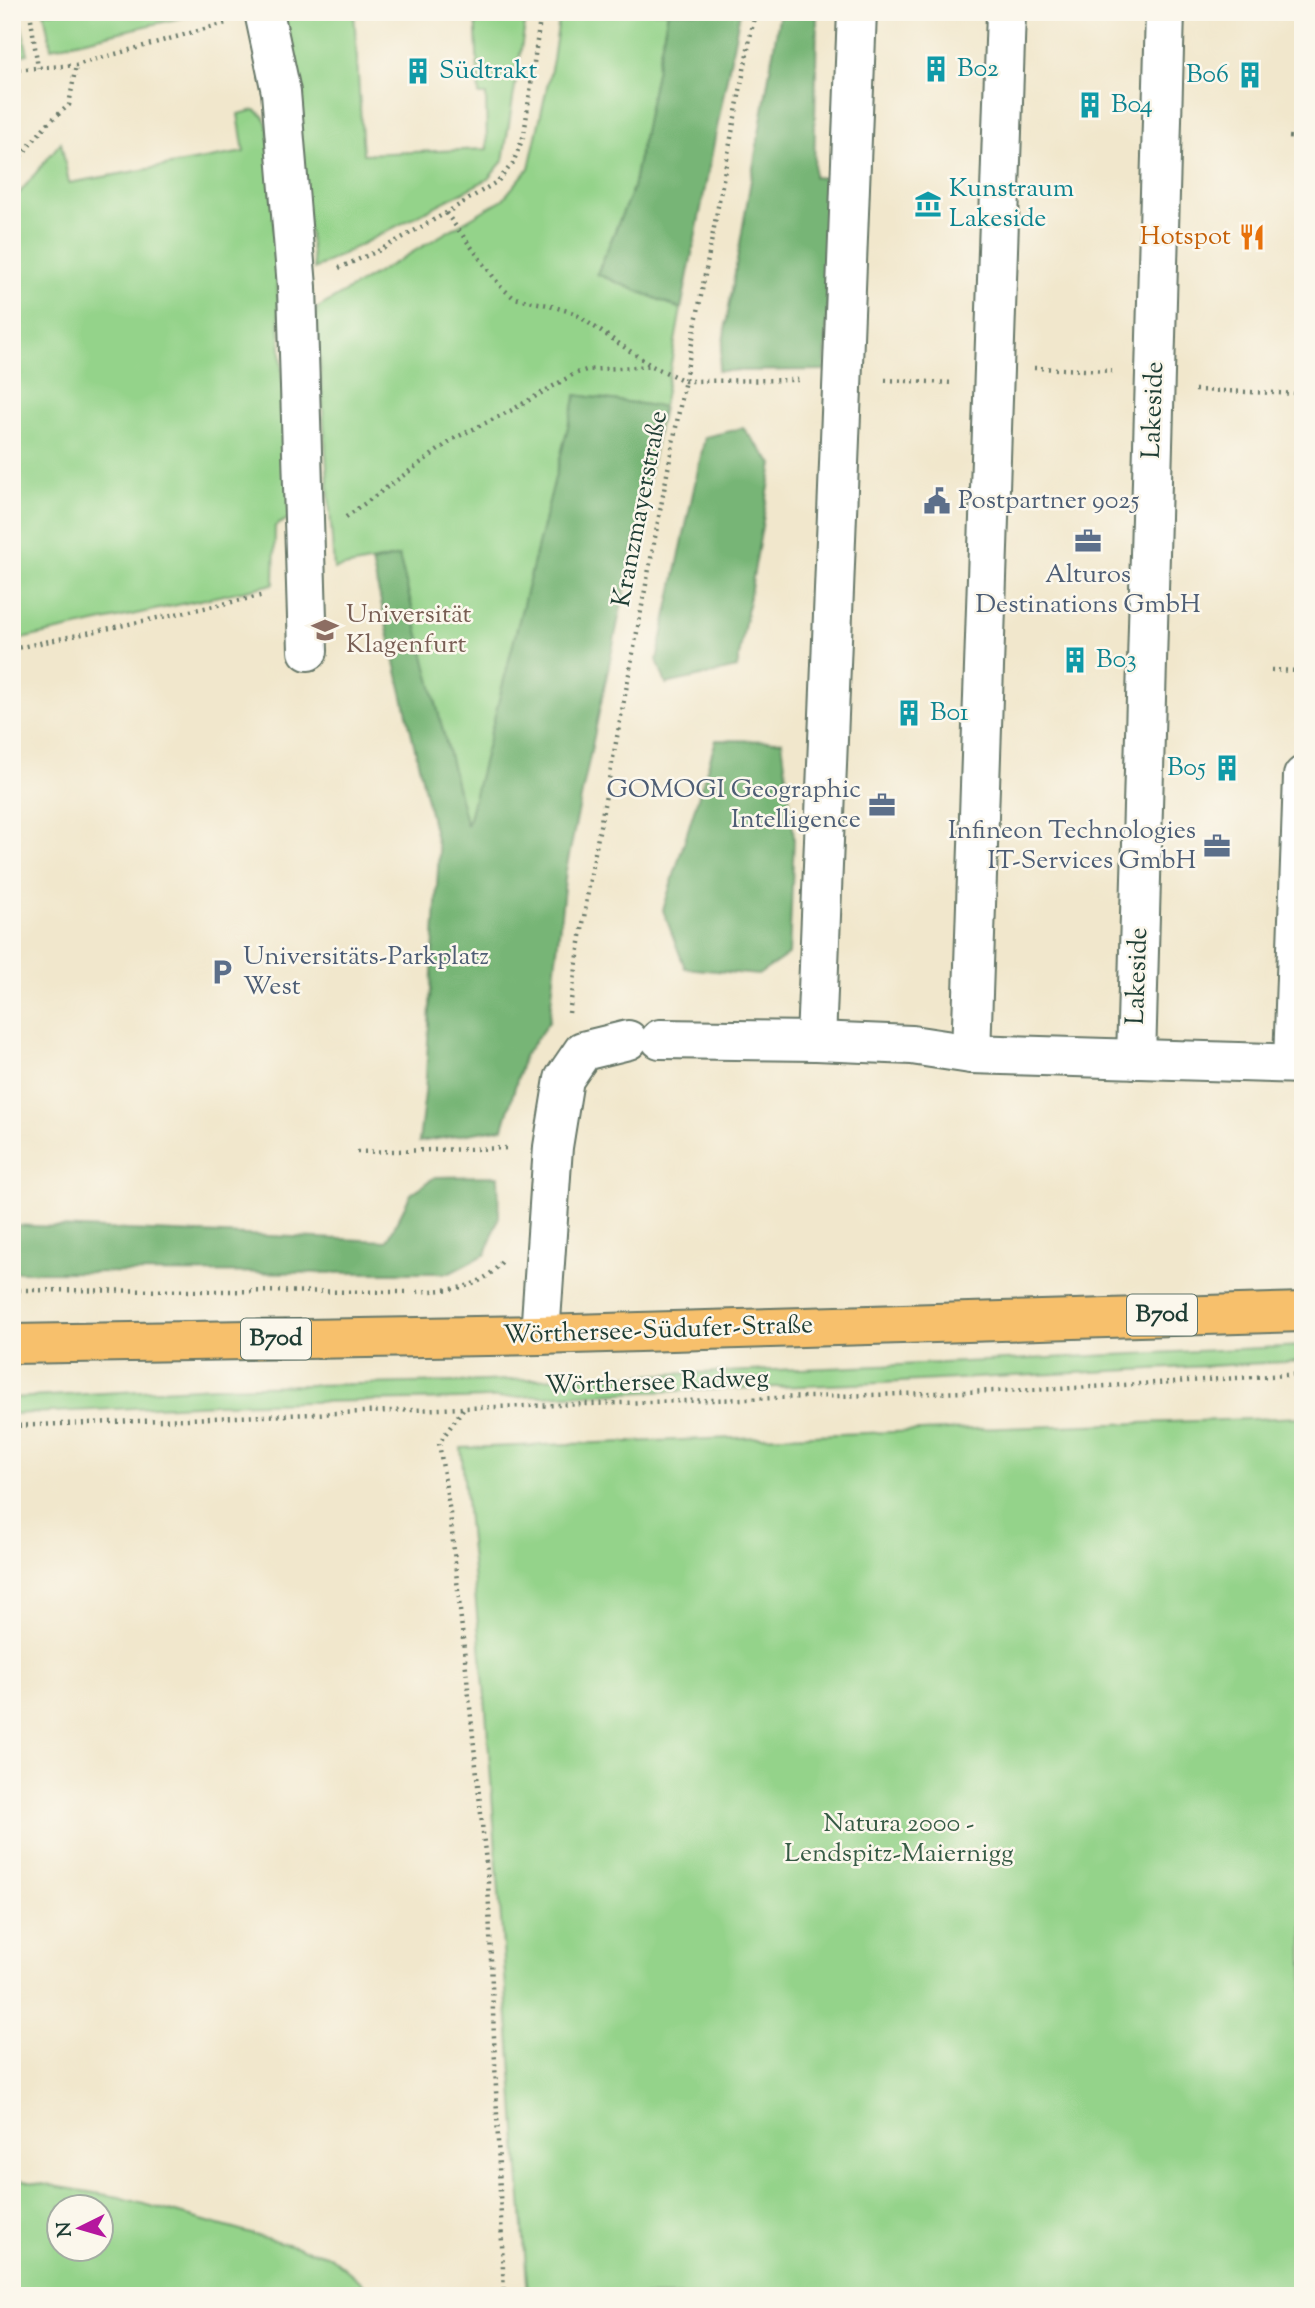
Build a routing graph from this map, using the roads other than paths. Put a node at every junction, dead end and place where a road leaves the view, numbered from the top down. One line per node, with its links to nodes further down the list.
1 (857, 12): 7 (lane)
2 (1006, 12): 8 (lane)
3 (1165, 12): 9 (lane, Lakeside)
4 (250, 16): 5 (lane)
5 (308, 651)
6 (1303, 776): 10 (lane, Lakeside)
7 (816, 1041): 8 (lane, Lakeside); 12 (lane, Lakeside)
8 (971, 1054): 9 (lane, Lakeside)
9 (1136, 1059): 10 (lane, Lakeside)
10 (1298, 1063)
11 (1303, 1312): 12 (main road, Wörthersee-Südufer-Straße / B70d)
12 (540, 1335): 13 (main road, Wörthersee-Südufer-Straße / B70d)
13 (12, 1344)

